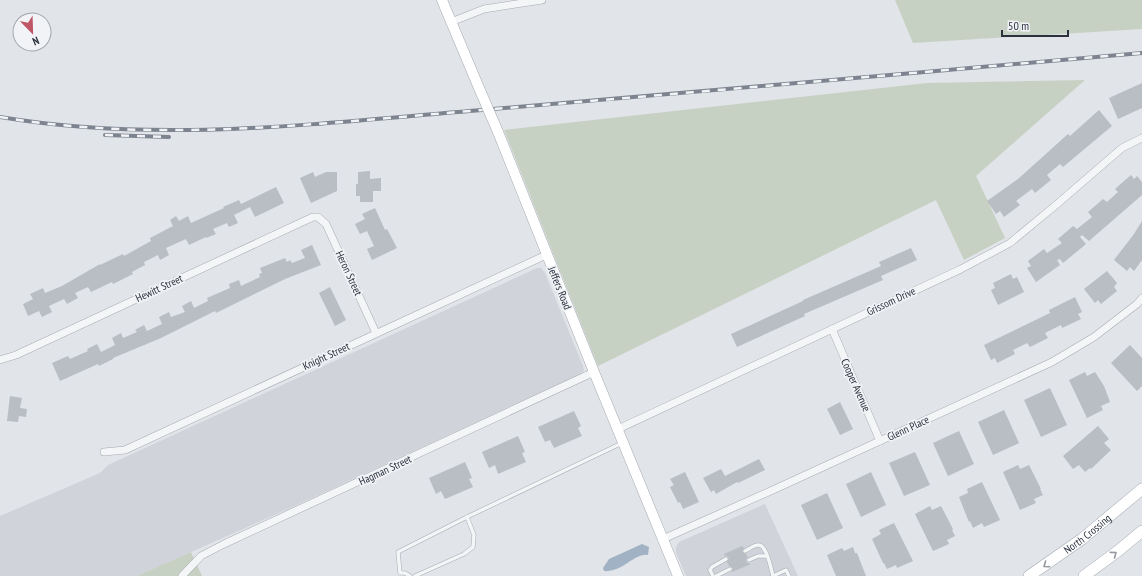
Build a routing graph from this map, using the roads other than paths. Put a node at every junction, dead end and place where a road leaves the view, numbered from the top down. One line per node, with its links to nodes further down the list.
1 (442, 0): 3 (main road, Jeffers Road)
2 (542, 0): 3 (street)
3 (451, 22): 6 (main road, Jeffers Road, bridge)
4 (1142, 138): 8 (street, Grissom Drive)
5 (318, 217): 9 (street, Heron Street); 10 (street, Hewitt Street)
6 (546, 255): 9 (street, Knight Street); 11 (main road, Jeffers Road)
7 (1142, 298): 13 (street, Glenn Place)
8 (832, 329): 12 (street, Grissom Drive); 13 (street, Cooper Avenue)
9 (376, 333): 15 (street, Knight Street)
10 (0, 360)
11 (594, 372): 12 (main road, Jeffers Road); 26 (street, Hagman Street)
12 (618, 429): 14 (main road, Jeffers Road)
13 (880, 441): 19 (street, Glenn Place)
14 (623, 442): 17 (lane); 19 (main road, Jeffers Road)
15 (104, 452)
16 (1142, 489): 35 (main road, North Crossing, one-way to 35)
17 (467, 517): 25 (lane); 29 (lane)
18 (1142, 531): 36 (main road, one-way to 18)
19 (663, 539): 30 (main road, Jeffers Road)
20 (745, 551): 21 (lane)
21 (767, 556): 23 (lane); 33 (lane)
22 (726, 559): 31 (lane)
23 (749, 560)
24 (730, 568): 32 (lane)
25 (400, 573): 27 (lane); 28 (lane)
26 (182, 576)
27 (396, 576)
28 (410, 576)
29 (415, 576)
30 (678, 576)
31 (713, 576)
32 (716, 576)
33 (773, 576): 34 (lane)
34 (789, 576)
35 (1029, 576)
36 (1084, 576)

